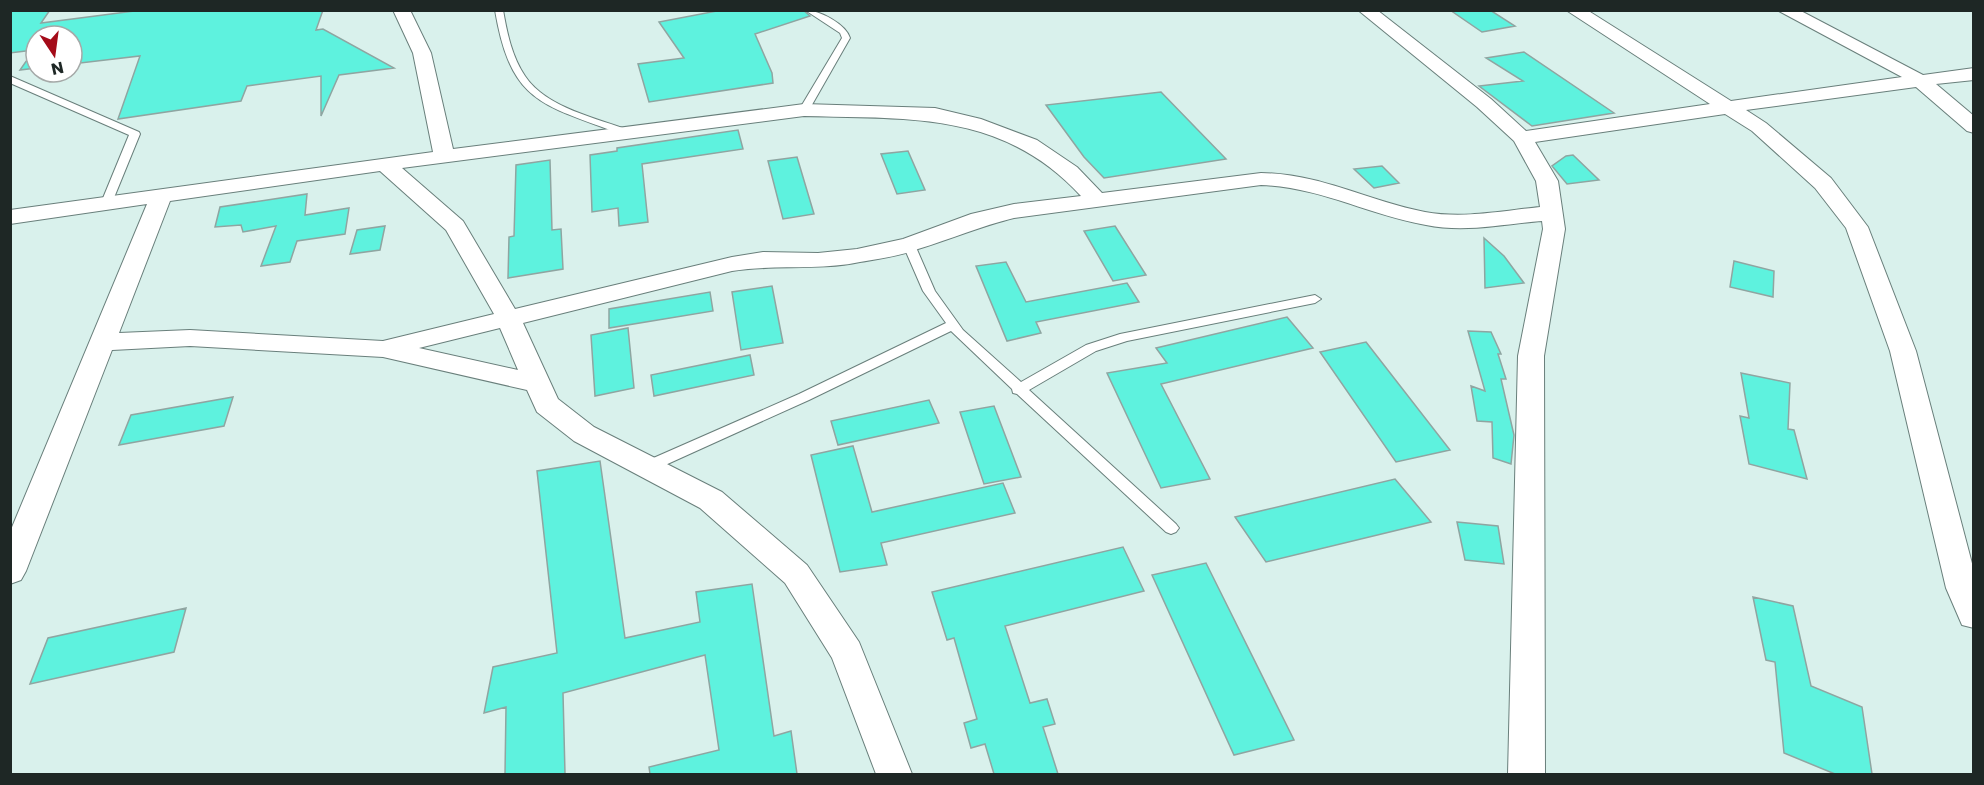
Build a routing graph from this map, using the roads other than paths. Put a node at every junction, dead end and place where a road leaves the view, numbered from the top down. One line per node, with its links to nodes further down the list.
1 (400, 10): 15 (street)
2 (500, 10): 13 (lane)
3 (808, 10): 11 (lane)
4 (1366, 10): 14 (street)
5 (1574, 10): 10 (street)
6 (1785, 10): 9 (street)
7 (1974, 74): 9 (street)
8 (10, 79): 19 (lane)
9 (1922, 82): 10 (street); 12 (street)
10 (1730, 107): 14 (street); 33 (street)
11 (804, 110): 13 (street); 18 (street)
12 (1974, 127)
13 (627, 133): 15 (street)
14 (1522, 138): 20 (street)
15 (444, 156): 16 (street)
16 (385, 164): 17 (street); 24 (street)
17 (161, 196): 19 (street); 26 (street)
18 (1097, 200): 20 (street); 22 (street)
19 (107, 203): 21 (street)
20 (1551, 213): 35 (street)
21 (10, 217)
22 (909, 245): 24 (street); 25 (lane)
23 (1315, 299): 29 (lane)
24 (509, 319): 27 (street); 28 (street)
25 (953, 325): 29 (lane); 30 (lane)
26 (102, 342): 27 (street); 32 (street)
27 (383, 349): 28 (street)
28 (537, 384): 30 (street)
29 (1018, 390): 31 (lane)
30 (647, 467): 34 (street)
31 (1171, 528)
32 (10, 571)
33 (1974, 615)
34 (894, 774)
35 (1527, 774)

